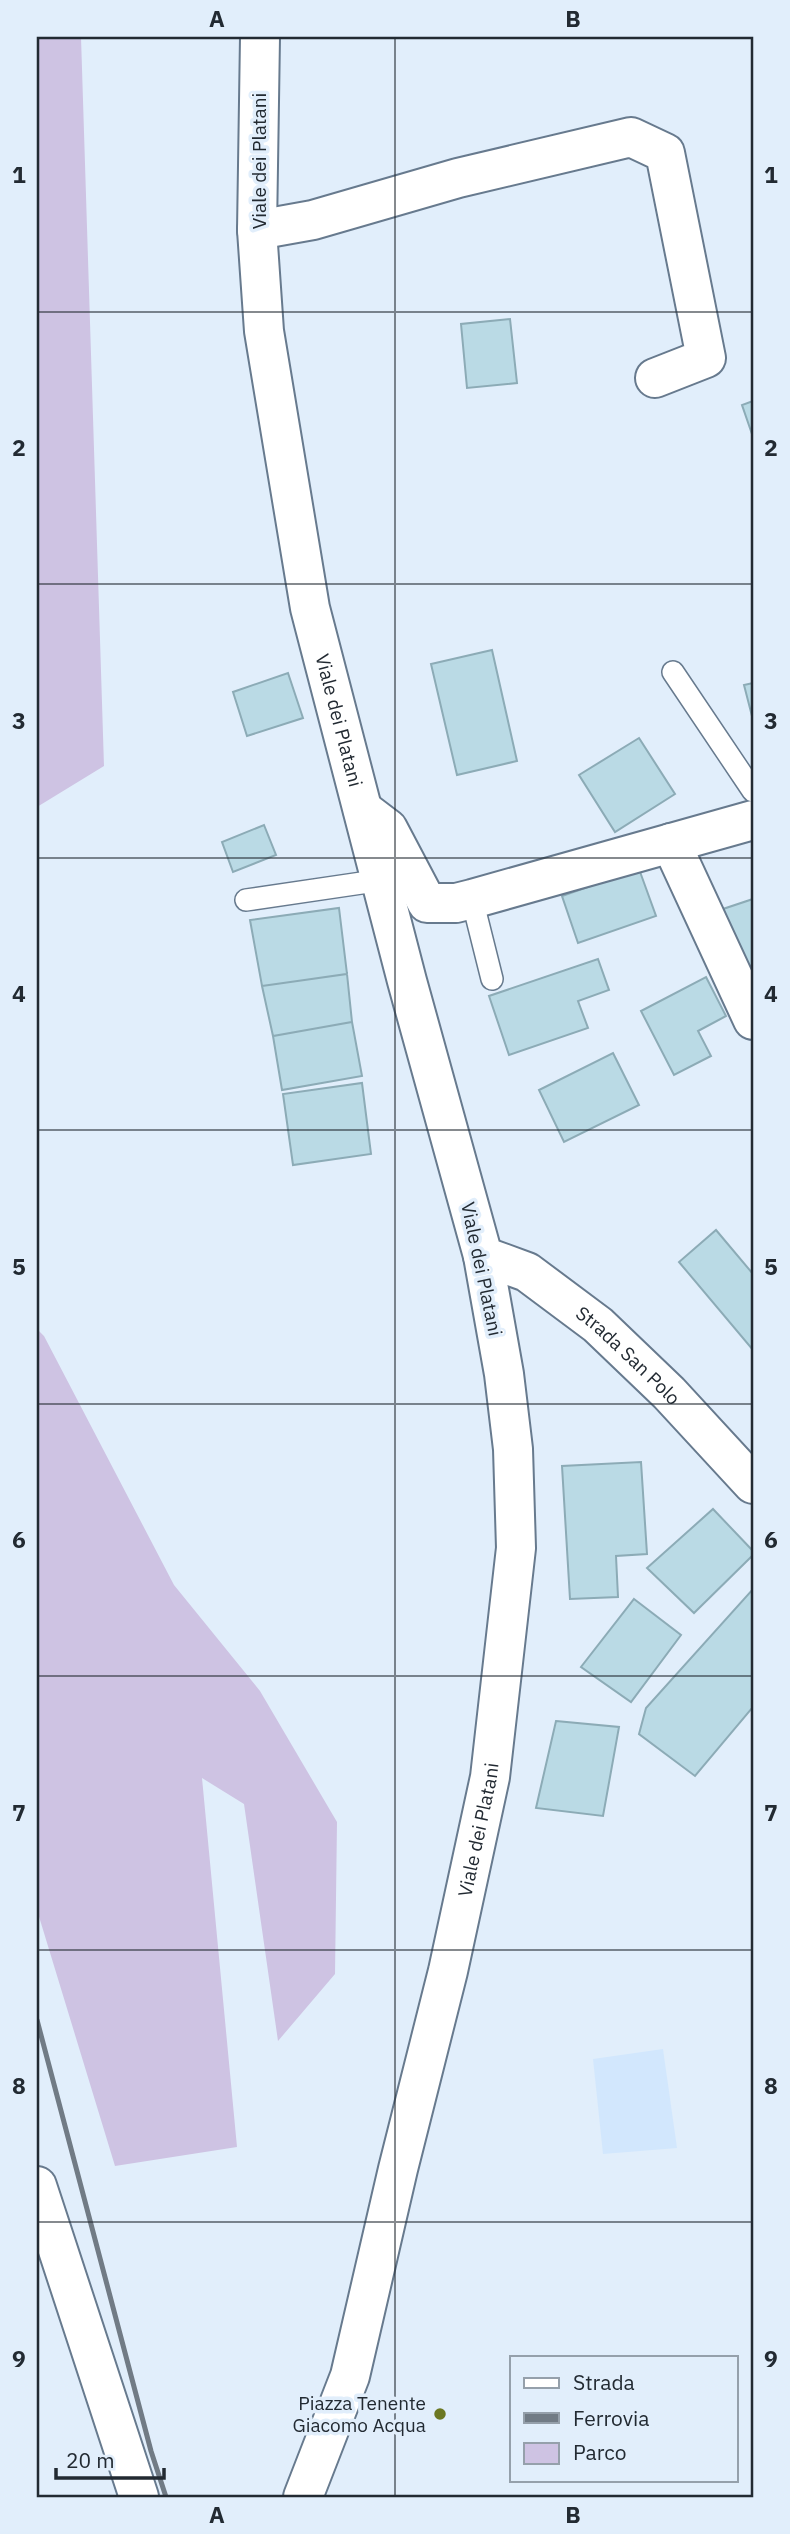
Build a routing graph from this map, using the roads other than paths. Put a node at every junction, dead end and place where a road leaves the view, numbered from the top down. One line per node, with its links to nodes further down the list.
1 (260, 37): 2 (street, Viale dei Platani)
2 (257, 230): 3 (street); 6 (street, Viale dei Platani)
3 (654, 378)
4 (673, 672): 5 (lane)
5 (753, 791)
6 (363, 810): 9 (street, Viale dei Platani); 10 (street)
7 (753, 820): 8 (street)
8 (671, 843): 10 (street); 13 (street)
9 (382, 880): 11 (lane); 14 (street, Viale dei Platani)
10 (472, 899): 12 (lane)
11 (246, 901)
12 (492, 979)
13 (753, 1020)
14 (483, 1256): 15 (street, Strada San Polo); 18 (street, Viale dei Platani)
15 (753, 1484)
16 (37, 2186): 17 (street)
17 (139, 2497)
18 (303, 2497)

